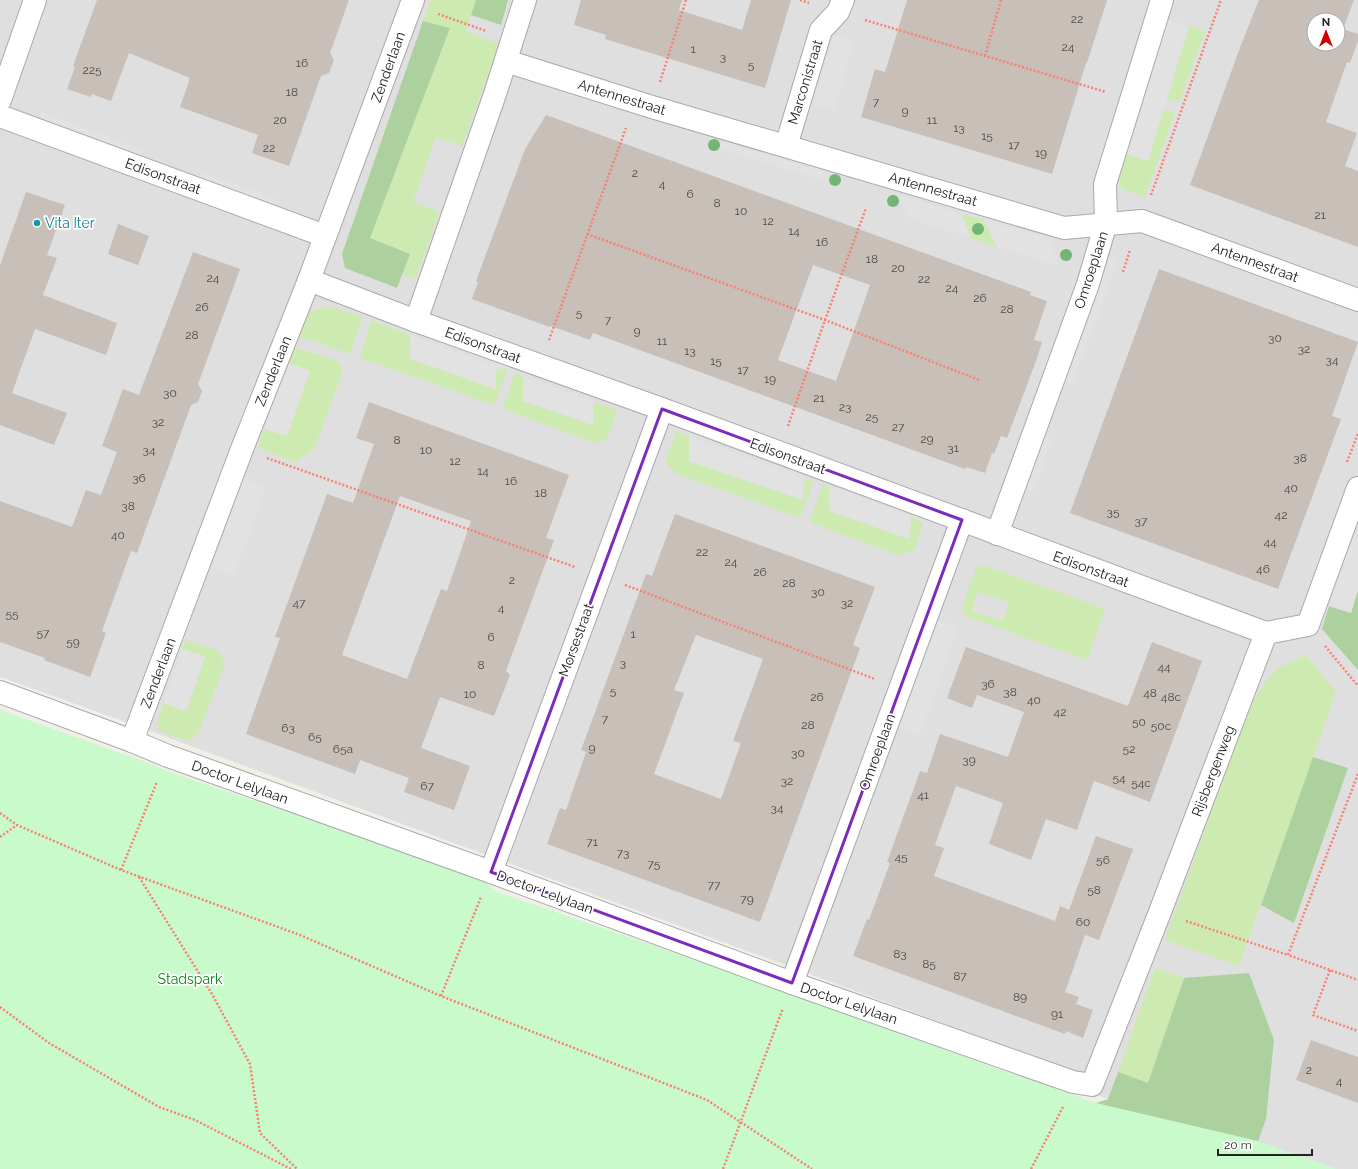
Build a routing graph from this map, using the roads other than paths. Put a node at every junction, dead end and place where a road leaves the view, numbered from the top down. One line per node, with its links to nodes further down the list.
1 (35, 0): 7 (street)
2 (525, 0): 6 (street)
3 (1162, 0): 10 (street, Omroeplaan)
4 (412, 2): 11 (street, Zenderlaan)
5 (841, 6): 9 (street, Marconistraat)
6 (506, 61): 9 (street, Antennestraat); 14 (street)
7 (0, 100)
8 (0, 116): 11 (street, Edisonstraat)
9 (786, 146): 10 (street, Antennestraat)
10 (1106, 223): 13 (street, Antennestraat); 18 (street, Omroeplaan)
11 (325, 236): 12 (street, Zenderlaan)
12 (309, 280): 14 (street, Edisonstraat); 21 (street, Zenderlaan)
13 (1358, 300)
14 (416, 321): 15 (street, Edisonstraat)
15 (662, 409): 17 (street, Edisonstraat); 22 (street, Morsestraat)
16 (1358, 488): 19 (street)
17 (962, 520): 18 (street, Edisonstraat); 23 (street, Omroeplaan)
18 (997, 534): 19 (street, Edisonstraat)
19 (1266, 633): 24 (street, Rijsbergenweg)
20 (0, 692): 21 (street, Doctor Lelylaan)
21 (132, 740): 22 (street, Doctor Lelylaan)
22 (491, 872): 23 (street, Doctor Lelylaan)
23 (792, 983): 24 (street, Doctor Lelylaan)
24 (1092, 1084)

